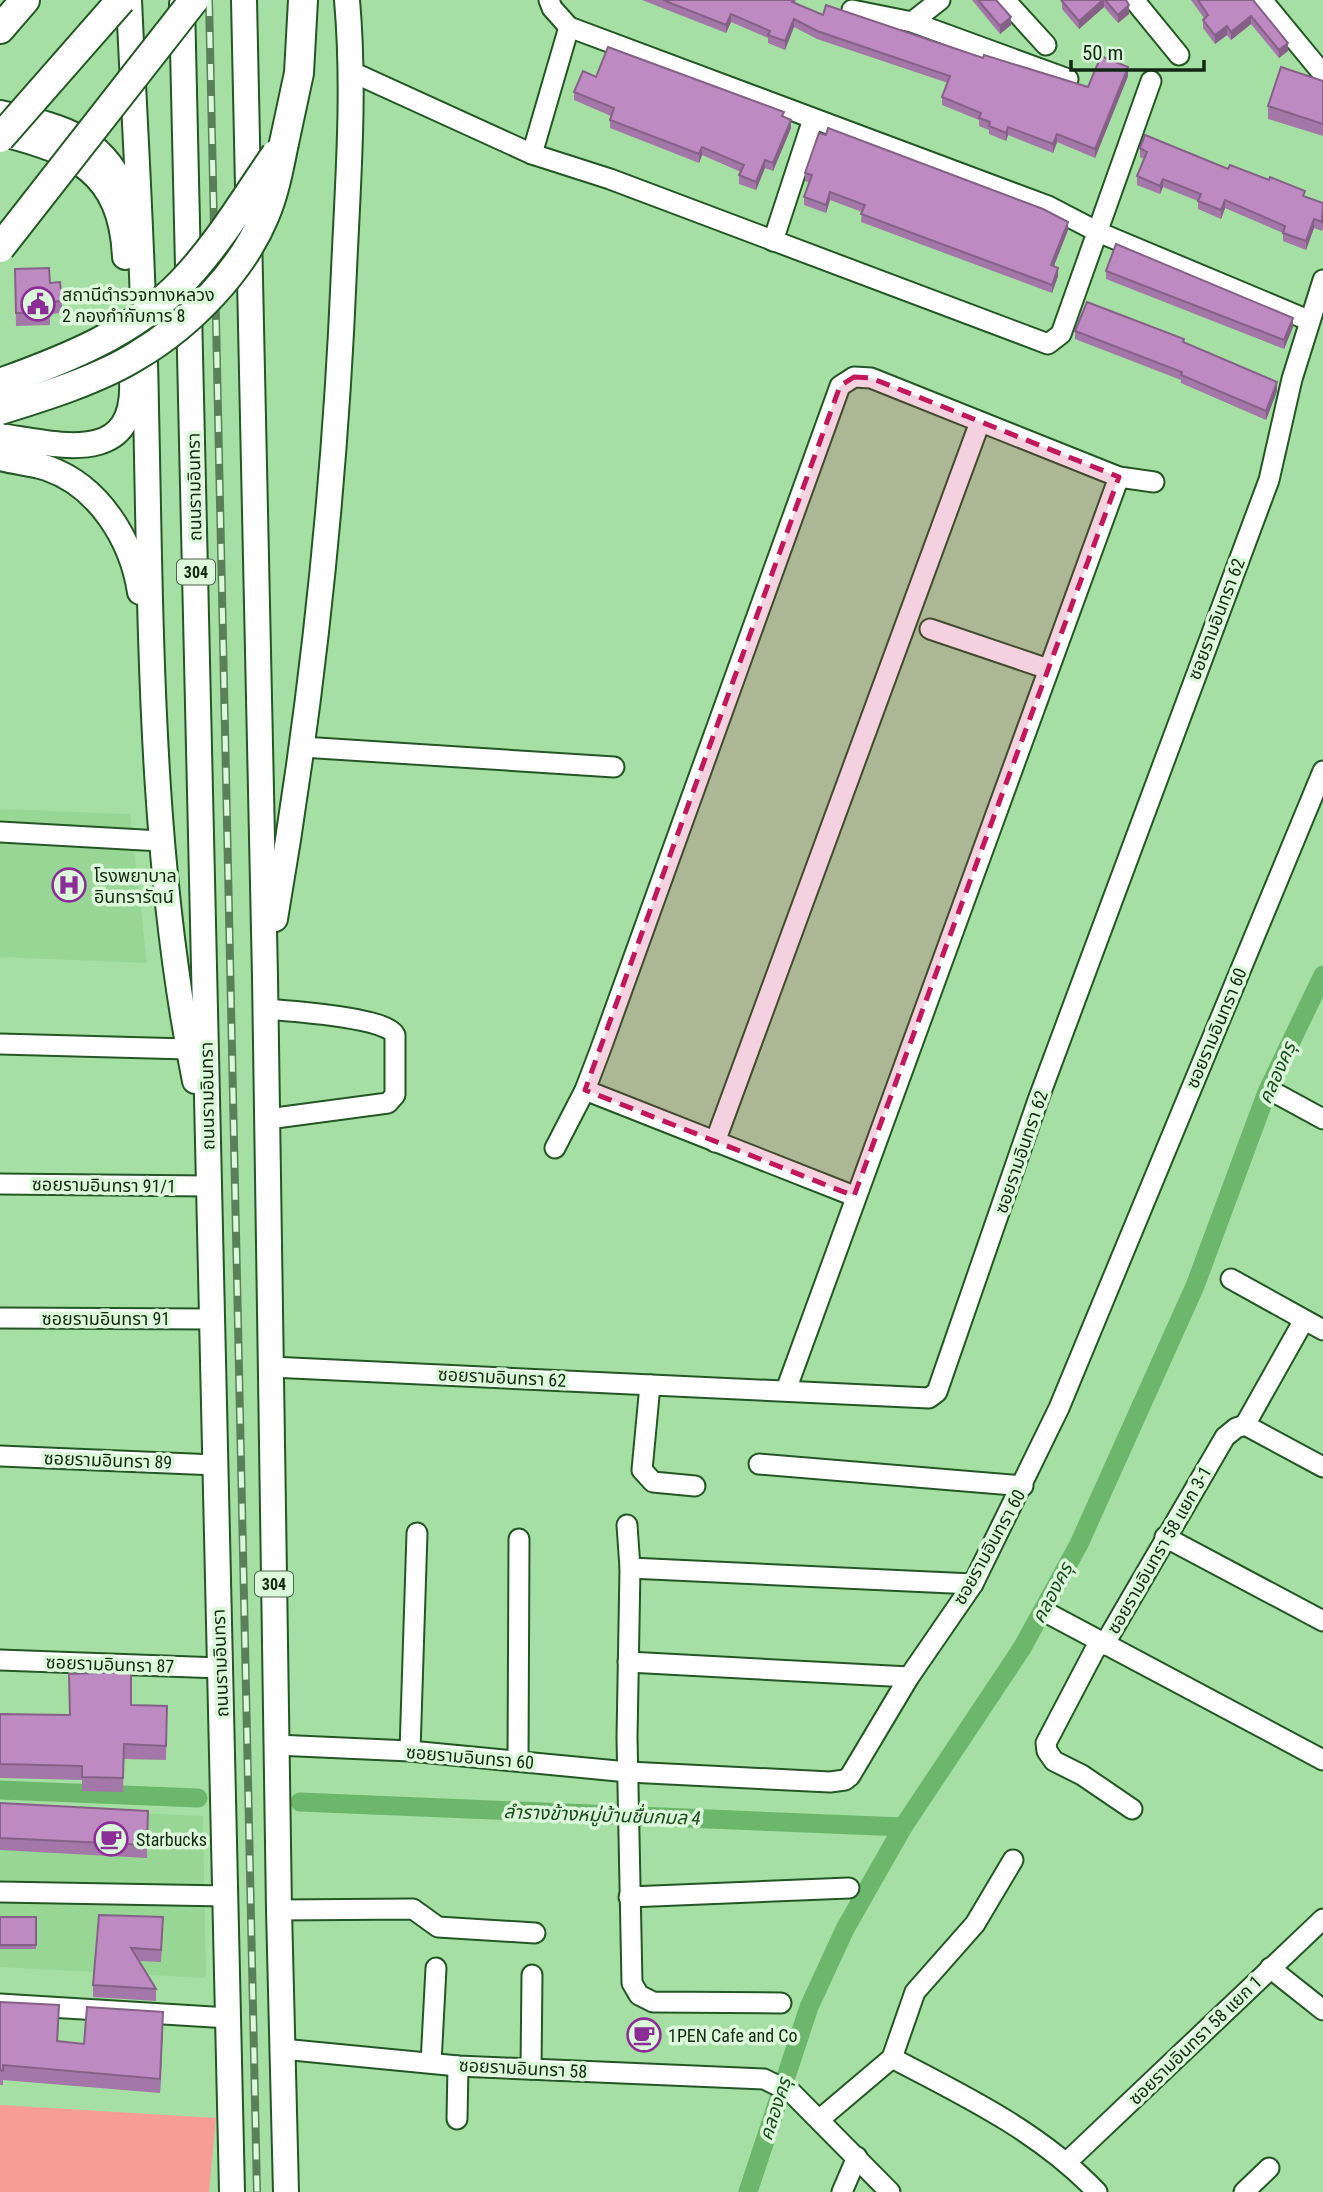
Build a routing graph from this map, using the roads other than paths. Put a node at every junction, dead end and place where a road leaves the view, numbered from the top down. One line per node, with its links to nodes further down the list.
1 (25, 0): 19 (highway)
2 (121, 0): 28 (highway, bridge)
3 (129, 0): 31 (main road)
4 (182, 0): 61 (main road, ถนนรามอินทรา / 304)
5 (194, 0): 34 (highway, bridge)
6 (244, 0): 52 (main road, 304)
7 (303, 0): 29 (highway)
8 (347, 0): 22 (main road)
9 (359, 0): 22 (main road)
10 (549, 0): 18 (street)
11 (884, 0): 17 (street)
12 (940, 0): 17 (street)
13 (1005, 0): 20 (street)
14 (1134, 0): 21 (street)
15 (1262, 0): 23 (street)
16 (852, 10): 17 (street)
17 (906, 21): 24 (street)
18 (569, 27): 27 (street); 30 (street)
19 (0, 29)
20 (1045, 46)
21 (1179, 55)
22 (351, 59): 30 (street); 47 (main road)
23 (1323, 74)
24 (1068, 79)
25 (1151, 81): 32 (street)
26 (0, 113): 31 (main road)
27 (813, 119): 32 (street); 33 (street)
28 (0, 135): 40 (main road)
29 (284, 143): 37 (highway, bridge); 38 (highway, bridge)
30 (532, 154): 33 (street)
31 (139, 224): 45 (main road)
32 (1098, 232): 33 (street); 36 (street)
33 (773, 241)
34 (0, 248)
35 (1323, 280): 36 (street, ซอยรามอินทรา 62)
36 (1308, 320): 73 (street, ซอยรามอินทรา 62)
37 (0, 383)
38 (0, 410)
39 (979, 422): 42 (street); 56 (street); 60 (street)
40 (0, 436)
41 (0, 458): 45 (main road)
42 (1119, 477): 43 (street); 46 (street)
43 (1154, 482)
44 (930, 629): 46 (street)
45 (150, 651): 51 (main road)
46 (1048, 669): 65 (street)
47 (302, 747): 48 (street); 52 (main road)
48 (614, 767)
49 (1323, 771): 80 (street, ซอยรามอินทรา 60)
50 (0, 832): 51 (street)
51 (161, 841): 55 (main road)
52 (265, 977): 53 (main road, 304)
53 (266, 1009): 58 (main road, 304); 58 (street)
54 (0, 1044): 55 (street)
55 (188, 1049): 61 (main road)
56 (585, 1090): 60 (street); 62 (street)
57 (1279, 1095): 59 (street)
58 (268, 1119): 71 (main road, 304)
59 (1323, 1119)
60 (715, 1142): 65 (street)
61 (208, 1144): 64 (main road, ถนนรามอินทรา / 304)
62 (555, 1148)
63 (0, 1184): 64 (street, ซอยรามอินทรา 91/1)
64 (208, 1186): 68 (main road, ถนนรามอินทรา / 304)
65 (855, 1196): 73 (street)
66 (1231, 1279): 69 (street)
67 (0, 1318): 68 (street, ซอยรามอินทรา 91)
68 (211, 1319): 77 (main road, ถนนรามอินทรา / 304)
69 (1304, 1321): 70 (street); 74 (street, ซอยรามอินทรา 58 แยก 3-1)
70 (1323, 1330)
71 (271, 1367): 72 (street, ซอยรามอินทรา 62); 94 (main road, 304)
72 (650, 1385): 73 (street, ซอยรามอินทรา 62); 79 (street)
73 (786, 1390)
74 (1245, 1425): 78 (street); 83 (street, ซอยรามอินทรา 58 แยก 3-1)
75 (0, 1456): 77 (street, ซอยรามอินทรา 89)
76 (759, 1464): 80 (street)
77 (216, 1465): 92 (main road, ถนนรามอินทรา / 304)
78 (1323, 1467)
79 (695, 1486)
80 (1023, 1486): 86 (street, ซอยรามอินทรา 60)
81 (627, 1525): 85 (street)
82 (417, 1533): 95 (street)
83 (1165, 1537): 88 (street); 89 (street, ซอยรามอินทรา 58 แยก 3-1)
84 (519, 1539): 96 (street)
85 (630, 1568): 86 (street); 91 (street)
86 (973, 1584): 93 (street, ซอยรามอินทรา 60)
87 (1051, 1615): 89 (street)
88 (1323, 1621)
89 (1101, 1644): 97 (street, ซอยรามอินทรา 58 แยก 3-1); 99 (street)
90 (0, 1660): 92 (street, ซอยรามอินทรา 87)
91 (628, 1662): 93 (street); 98 (street)
92 (220, 1668): 103 (main road, ถนนรามอินทรา / 304)
93 (909, 1677): 98 (street, ซอยรามอินทรา 60)
94 (276, 1745): 95 (street, ซอยรามอินทรา 60); 105 (main road, 304)
95 (410, 1751): 96 (street, ซอยรามอินทรา 60)
96 (518, 1760): 98 (street, ซอยรามอินทรา 60)
97 (1323, 1760)
98 (628, 1772): 104 (street)
99 (1132, 1809)
100 (1013, 1860): 116 (street)
101 (849, 1888): 104 (street)
102 (0, 1892): 103 (street)
103 (226, 1896): 114 (main road, ถนนรามอินทรา / 304)
104 (629, 1897): 111 (street)
105 (279, 1910): 107 (street); 115 (main road, 304)
106 (1323, 1919): 109 (street, ซอยรามอินทรา 58 แยก 1)
107 (535, 1933)
108 (436, 1968): 117 (street)
109 (1270, 1968): 113 (street); 123 (street, ซอยรามอินทรา 58 แยก 1)
110 (532, 1975): 119 (street)
111 (781, 2003)
112 (0, 2004): 114 (street)
113 (1323, 2010)
114 (229, 2018): 125 (main road, ถนนรามอินทรา / 304)
115 (282, 2049): 117 (street, ซอยรามอินทรา 58); 126 (main road, 304)
116 (892, 2058): 121 (street); 123 (street)
117 (431, 2063): 118 (street, ซอยรามอินทรา 58)
118 (458, 2066): 119 (street, ซอยรามอินทรา 58); 120 (street)
119 (531, 2069): 121 (street, ซอยรามอินทรา 58)
120 (457, 2119)
121 (820, 2119): 122 (street)
122 (858, 2157): 128 (street); 129 (street)
123 (1068, 2161): 130 (street)
124 (1269, 2168): 131 (street)
125 (232, 2192)
126 (286, 2192): 127 (street)
127 (299, 2192)
128 (842, 2192)
129 (890, 2192)
130 (1097, 2192)
131 (1244, 2192)

